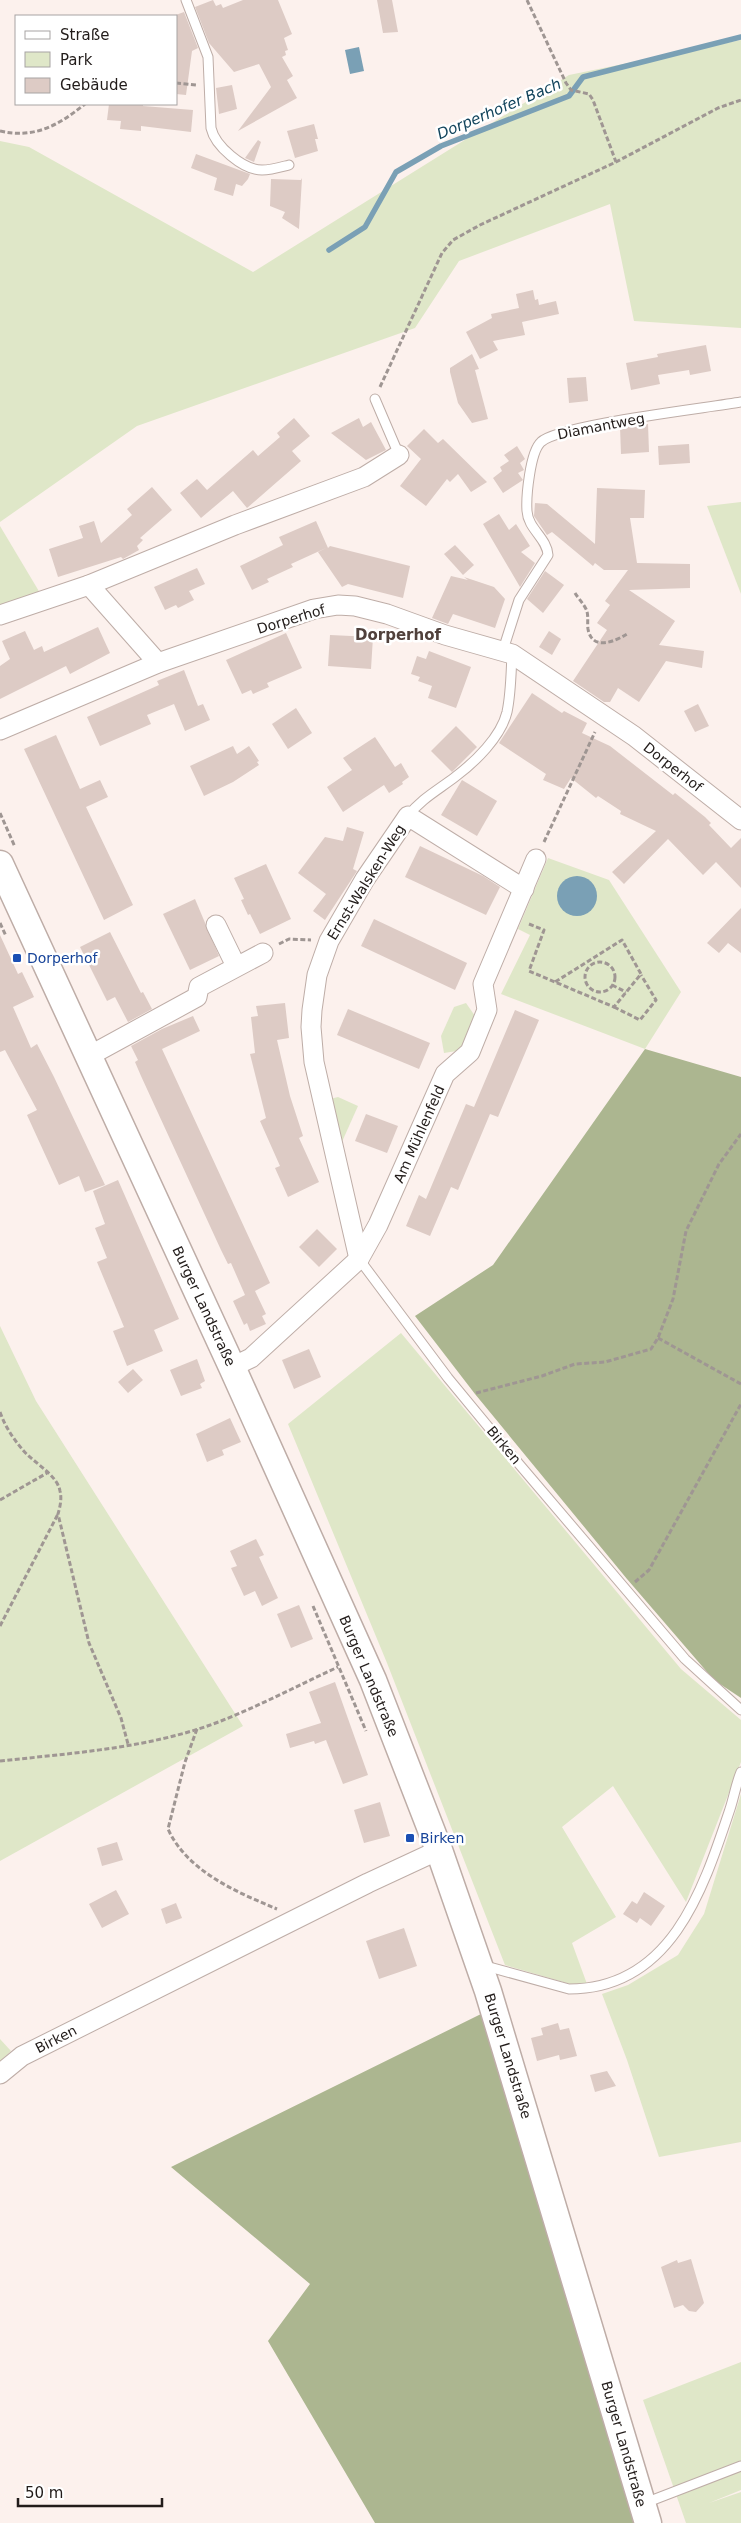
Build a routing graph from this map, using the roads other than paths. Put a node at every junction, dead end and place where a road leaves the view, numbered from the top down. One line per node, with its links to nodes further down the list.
1 (186, 0): 2 (lane)
2 (289, 165)
3 (375, 399): 5 (lane)
4 (741, 402): 8 (lane, Diamantweg)
5 (399, 455): 6 (street)
6 (89, 585): 7 (street); 9 (street)
7 (0, 615)
8 (508, 652): 9 (street, Dorperhof); 11 (lane); 12 (street, Dorperhof)
9 (158, 663): 10 (street, Dorperhof)
10 (0, 730)
11 (408, 816): 15 (street, Ernst-Walsken-Weg); 20 (street, Ernst-Walsken-Weg)
12 (741, 820)
13 (536, 859): 15 (street, Am Mühlenfeld)
14 (0, 864): 19 (main road, Burger Landstraße)
15 (524, 889): 20 (street, Am Mühlenfeld)
16 (216, 925): 18 (street)
17 (263, 953): 18 (street)
18 (236, 966): 19 (street)
19 (89, 1056): 21 (main road, Burger Landstraße)
20 (359, 1259): 21 (street, Am Mühlenfeld); 22 (lane, Birken)
21 (232, 1367): 24 (main road, Burger Landstraße)
22 (741, 1710)
23 (741, 1772): 25 (lane)
24 (439, 1850): 25 (main road, Burger Landstraße); 26 (street, Birken)
25 (479, 1964): 28 (main road, Burger Landstraße)
26 (0, 2074)
27 (741, 2466): 28 (lane)
28 (645, 2514)

